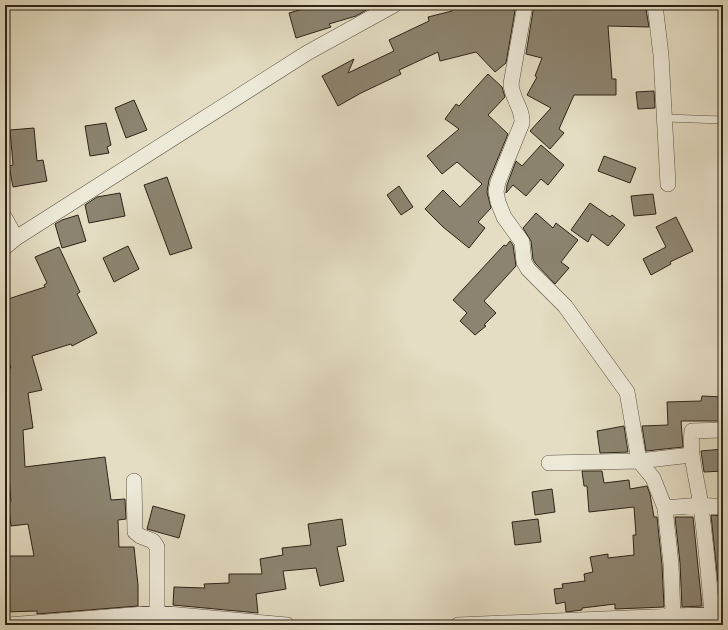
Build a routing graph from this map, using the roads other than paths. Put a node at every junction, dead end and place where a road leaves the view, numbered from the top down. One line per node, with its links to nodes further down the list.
1 (394, 5): 8 (street)
2 (525, 5): 11 (street)
3 (655, 5): 4 (street)
4 (664, 118): 5 (lane); 6 (street)
5 (723, 120)
6 (668, 184)
7 (5, 218): 8 (street)
8 (10, 243)
9 (723, 430): 10 (street)
10 (691, 455): 11 (street); 14 (street)
11 (639, 461): 12 (street); 16 (street)
12 (549, 463)
13 (134, 481): 17 (street)
14 (701, 505): 15 (street); 16 (street); 18 (street)
15 (723, 506)
16 (665, 508): 19 (street)
17 (157, 613): 21 (street); 22 (street)
18 (718, 614): 19 (street)
19 (673, 616): 20 (street)
20 (556, 623): 23 (street)
21 (8, 625)
22 (287, 625)
23 (458, 625)

